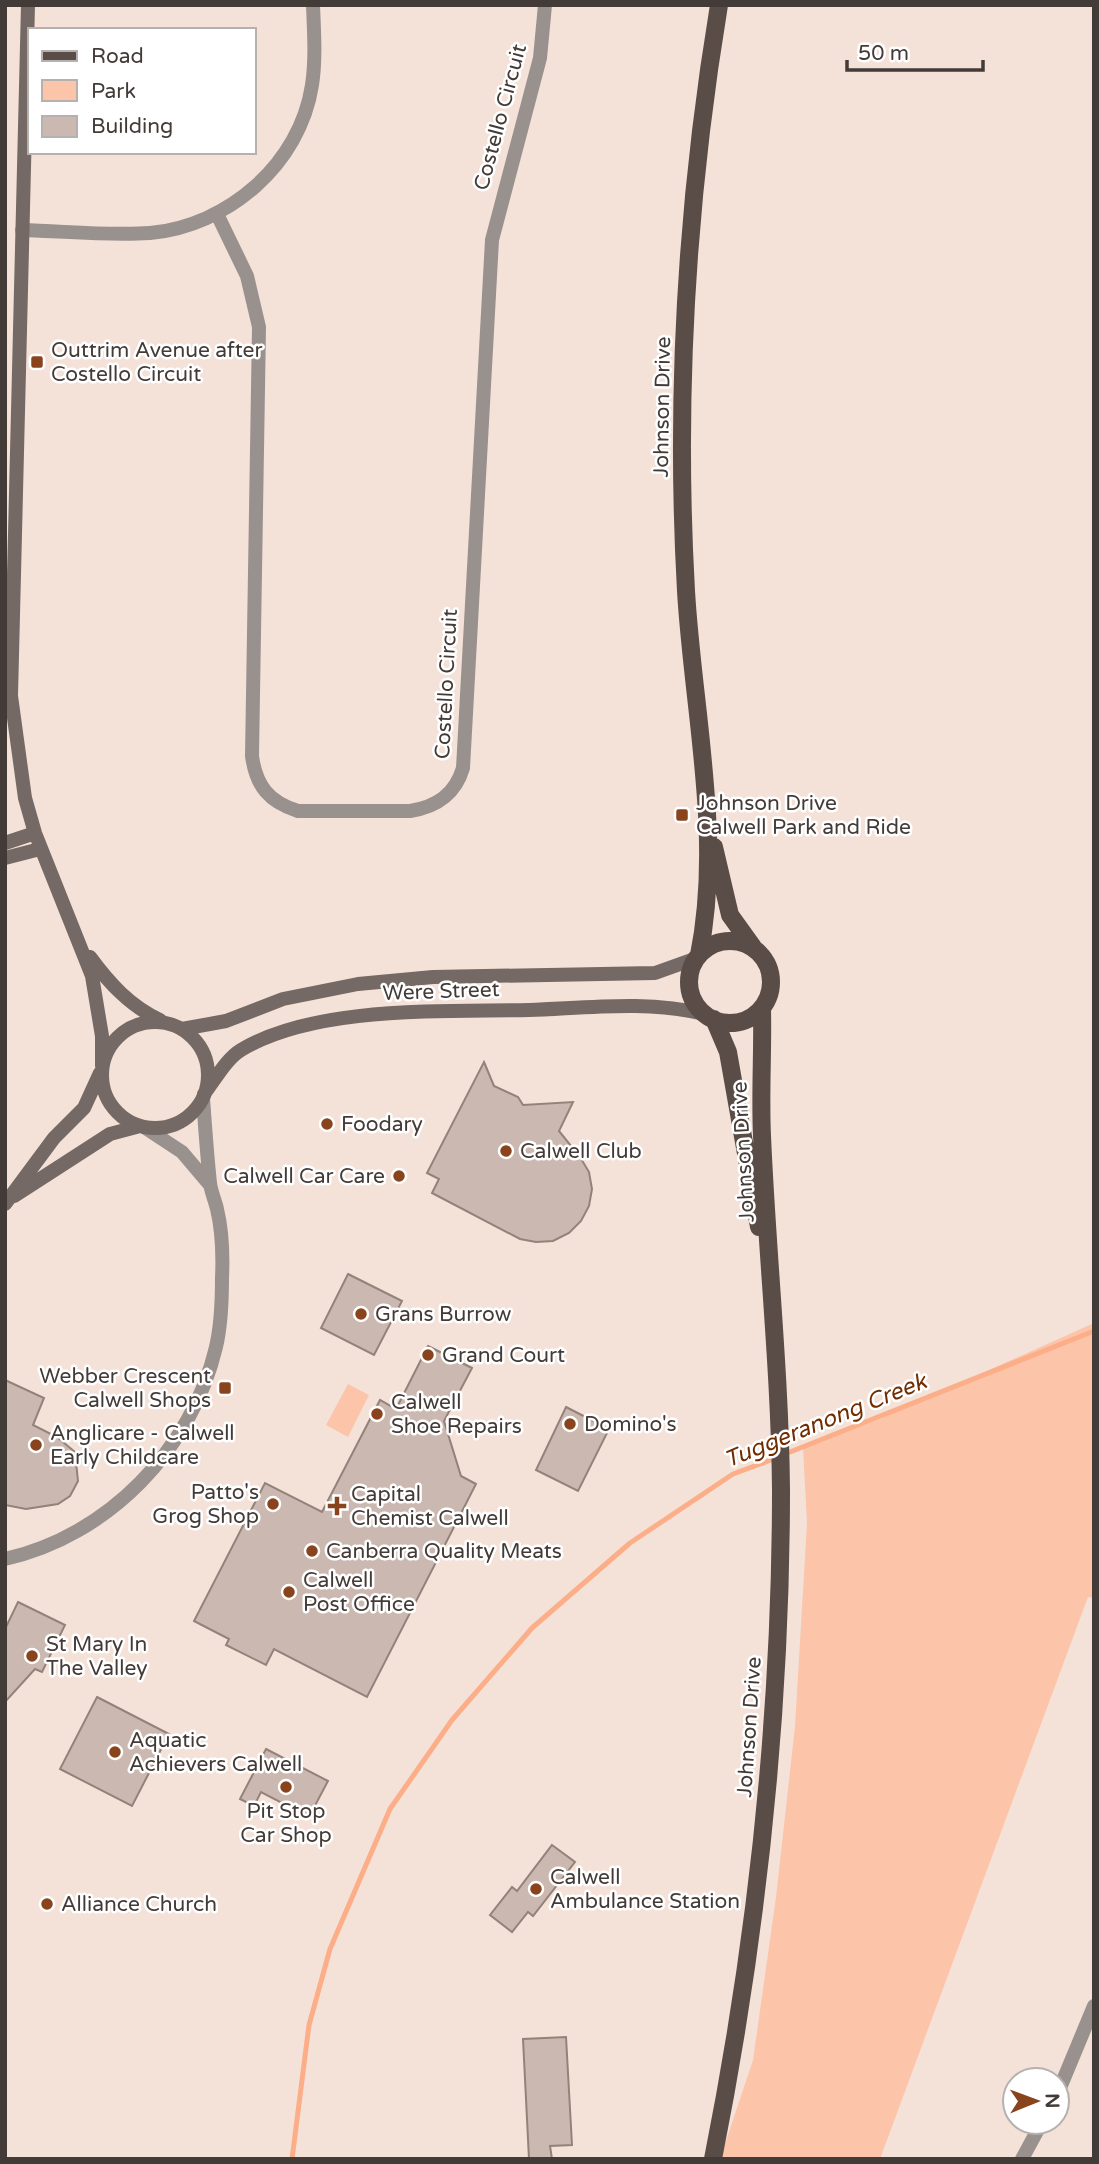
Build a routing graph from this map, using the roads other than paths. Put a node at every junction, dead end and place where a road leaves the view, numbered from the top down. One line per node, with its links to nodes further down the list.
1 (28, 5): 6 (street)
2 (313, 5): 5 (street)
3 (545, 5): 5 (street, Costello Circuit)
4 (719, 5): 8 (main road, Johnson Drive)
5 (217, 214): 6 (street)
6 (22, 230): 7 (street)
7 (8, 639): 9 (street)
8 (706, 810): 14 (main road, Johnson Drive); 15 (main road, Johnson Drive)
9 (35, 833): 10 (street); 11 (street)
10 (5, 843)
11 (40, 849): 12 (street); 13 (street)
12 (5, 858)
13 (82, 944): 18 (street); 20 (street)
14 (753, 948): 15 (main road); 16 (main road)
15 (698, 957): 17 (main road); 19 (street, Were Street)
16 (762, 1009): 17 (main road); 25 (main road, Johnson Drive)
17 (709, 1016): 21 (street, Were Street); 25 (main road, Johnson Drive)
18 (166, 1023): 19 (street); 20 (street)
19 (182, 1030): 21 (street)
20 (102, 1067): 22 (street); 24 (street)
21 (203, 1096): 22 (street); 23 (street)
22 (142, 1126): 23 (street); 24 (street)
23 (211, 1186): 26 (street)
24 (8, 1201)
25 (771, 1294): 30 (main road, Johnson Drive)
26 (5, 1559)
27 (1094, 2006): 28 (street)
28 (1069, 2066)
29 (1034, 2136): 31 (street)
30 (713, 2159)
31 (1022, 2159)

